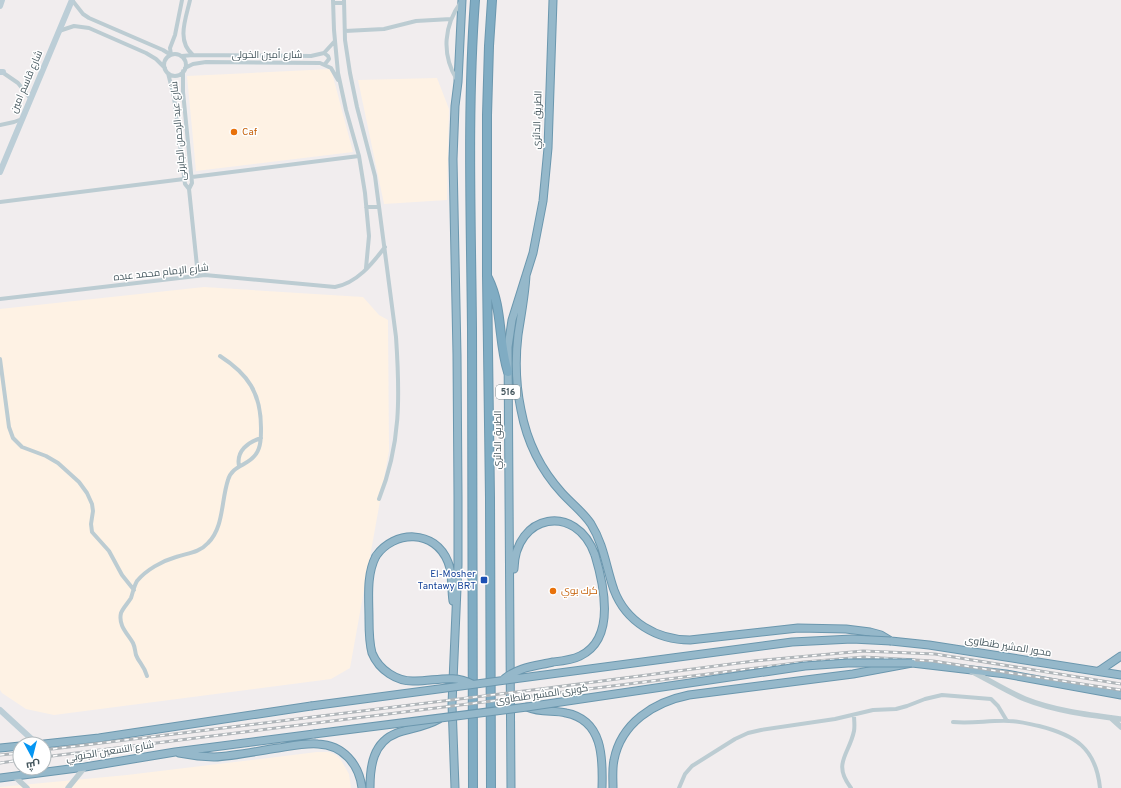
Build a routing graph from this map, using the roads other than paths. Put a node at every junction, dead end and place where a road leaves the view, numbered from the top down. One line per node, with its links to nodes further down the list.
1 (2, 0): 12 (main road)
2 (72, 0): 15 (main road, شارع قاسم امين); 19 (street)
3 (182, 0): 19 (street)
4 (190, 0): 20 (street)
5 (475, 0): 89 (highway)
6 (492, 0): 42 (highway, الطريق الدائري / 516)
7 (549, 0): 13 (highway, 516)
8 (552, 0): 13 (highway, الطريق الدائري / 516)
9 (344, 1): 11 (street); 16 (street)
10 (462, 1): 14 (street); 27 (highway)
11 (333, 2): 17 (street)
12 (0, 6)
13 (552, 12): 43 (highway, الطريق الدائري / 516)
14 (451, 19): 16 (street); 27 (street)
15 (59, 31): 23 (street); 29 (main road, شارع قاسم امين)
16 (345, 31): 38 (street)
17 (335, 42): 18 (street); 28 (street)
18 (324, 53): 20 (street, شارع أمين الخولى); 22 (street)
19 (171, 55): 21 (street); 23 (street)
20 (193, 55): 21 (street, شارع أمين الخولى)
21 (182, 56): 24 (street)
22 (325, 64): 24 (street, شارع أمين الخولى); 28 (street)
23 (165, 68): 26 (street)
24 (184, 69): 26 (street); 34 (street, شارع عبد الرحمن الجابرتى)
25 (1, 72): 29 (street)
26 (168, 73): 35 (street, شارع عبد الرحمن الجابرتى)
27 (458, 82): 54 (highway)
28 (340, 83): 32 (street)
29 (30, 98): 30 (main road, شارع قاسم امين)
30 (22, 119): 31 (street); 33 (main road, شارع قاسم امين)
31 (0, 125)
32 (359, 156): 34 (street); 39 (street)
33 (0, 172)
34 (192, 177): 36 (street, شارع عبد الرحمن الجابرتى)
35 (184, 179): 36 (street, شارع عبد الرحمن الجابرتى); 37 (street)
36 (189, 189): 44 (street, شارع عبد الرحمن الجابرتى)
37 (0, 202)
38 (379, 207): 39 (street); 40 (street)
39 (366, 208): 41 (street)
40 (385, 247): 41 (street, شارع الإمام محمد عبده); 51 (street)
41 (366, 269): 44 (street, شارع الإمام محمد عبده)
42 (487, 275): 48 (highway); 90 (highway, الطريق الدائري / 516)
43 (526, 275): 48 (highway, الطريق الدائري / 516); 55 (highway)
44 (198, 276): 45 (street, شارع الإمام محمد عبده)
45 (0, 300)
46 (220, 356): 49 (street)
47 (0, 359): 52 (street)
48 (508, 372): 53 (highway, الطريق الدائري / 516)
49 (261, 438): 50 (street); 50 (street)
50 (239, 466): 52 (street)
51 (379, 499)
52 (134, 590): 61 (street)
53 (510, 603): 62 (highway, bridge); 91 (highway, الطريق الدائري / 516)
54 (456, 611): 63 (highway, bridge); 88 (highway)
55 (891, 641): 59 (highway, محور المشير طنطاوى); 62 (highway, كوبرى المشير طنطاوى, bridge)
56 (1121, 656): 59 (highway)
57 (912, 663): 58 (highway); 65 (highway, كوبرى المشير طنطاوى, bridge); 93 (highway)
58 (967, 669): 64 (highway); 68 (street)
59 (1099, 671): 60 (highway, محور المشير طنطاوى)
60 (1121, 675)
61 (147, 676)
62 (504, 680): 63 (highway, كوبرى المشير طنطاوى, bridge)
63 (473, 684): 74 (highway, كوبرى المشير طنطاوى, bridge)
64 (1121, 695)
65 (527, 707): 70 (highway, كوبرى المشير طنطاوى, bridge); 92 (highway)
66 (0, 710): 75 (main road)
67 (854, 715): 71 (street); 94 (street); 95 (street)
68 (1111, 718): 69 (street); 73 (street)
69 (1121, 719)
70 (439, 720): 79 (highway, كوبرى المشير طنطاوى, bridge); 87 (highway)
71 (1007, 721): 72 (street); 96 (street)
72 (953, 722)
73 (1121, 726)
74 (171, 727): 76 (highway, شارع التسعين الجنوبي)
75 (28, 736)
76 (52, 743)
77 (12, 747): 78 (highway)
78 (0, 748)
79 (175, 752): 80 (highway, شارع التسعين الجنوبي); 86 (highway)
80 (85, 767): 81 (highway, شارع التسعين الجنوبي); 85 (street)
81 (52, 771)
82 (14, 776): 83 (highway, شارع التسعين الجنوبي); 84 (street)
83 (0, 778)
84 (27, 788)
85 (68, 788)
86 (362, 788)
87 (370, 788)
88 (455, 788)
89 (473, 788)
90 (491, 788)
91 (510, 788)
92 (602, 788)
93 (613, 788)
94 (679, 788)
95 (851, 788)
96 (1100, 788)

